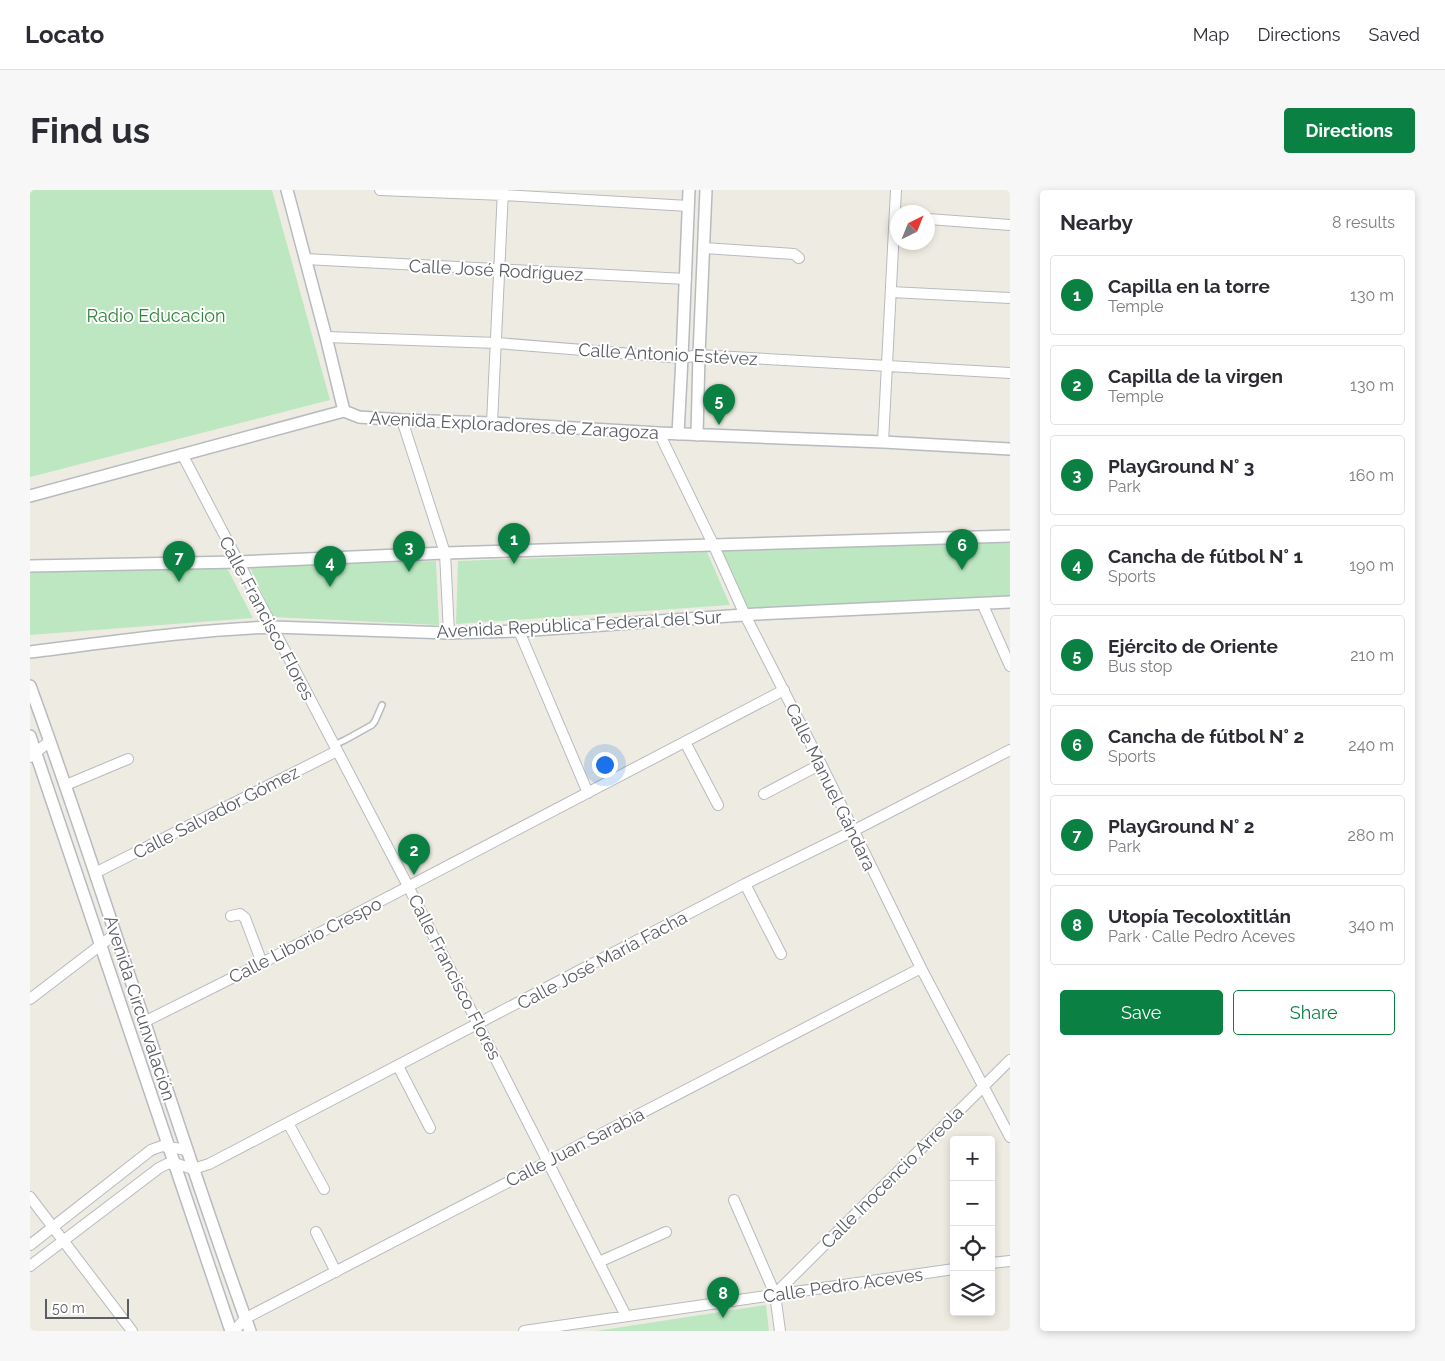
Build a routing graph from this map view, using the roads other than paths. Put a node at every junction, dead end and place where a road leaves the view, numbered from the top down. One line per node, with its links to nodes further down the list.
1 (287, 190): 14 (street)
2 (380, 190): 6 (street)
3 (689, 190): 8 (street)
4 (706, 190): 11 (street)
5 (896, 190): 7 (street)
6 (503, 193): 8 (street); 15 (street)
7 (896, 205)
8 (688, 206): 16 (street)
9 (935, 219): 10 (street)
10 (1010, 224)
11 (704, 248): 13 (street); 21 (street)
12 (894, 250): 17 (street)
13 (799, 258)
14 (306, 259): 15 (street, Calle José Rodríguez); 19 (street)
15 (500, 270): 16 (street, Calle José Rodríguez); 20 (street)
16 (686, 279): 22 (street)
17 (891, 292): 18 (street); 23 (street)
18 (1010, 298)
19 (326, 337): 20 (street, Calle Antonio Estévez); 25 (street)
20 (497, 343): 22 (street, Calle Antonio Estévez); 27 (street)
21 (699, 355): 22 (street, Calle Antonio Estévez); 23 (street, Calle Antonio Estévez); 30 (street)
22 (682, 358): 29 (street)
23 (887, 365): 24 (street, Calle Antonio Estévez); 31 (street)
24 (1010, 372)
25 (344, 411): 26 (street, Avenida Exploradores de Zaragoza); 33 (street, Avenida Exploradores de Zaragoza)
26 (402, 420): 27 (street, Avenida Exploradores de Zaragoza); 37 (street)
27 (492, 423): 28 (street, Avenida Exploradores de Zaragoza)
28 (659, 433): 29 (street, Avenida Exploradores de Zaragoza); 36 (street, Calle Manuel Gándara)
29 (678, 434): 30 (street, Avenida Exploradores de Zaragoza)
30 (698, 435): 31 (street, Avenida Exploradores de Zaragoza)
31 (882, 442): 32 (street, Avenida Exploradores de Zaragoza)
32 (1010, 449)
33 (182, 454): 34 (street, Avenida Exploradores de Zaragoza); 38 (street, Calle Francisco Flores)
34 (30, 496)
35 (1010, 536): 36 (street)
36 (713, 544): 37 (street); 42 (street, Calle Manuel Gándara)
37 (446, 553): 38 (street); 45 (street)
38 (238, 562): 39 (street); 43 (street, Calle Francisco Flores)
39 (30, 566)
40 (1010, 602): 41 (street, Avenida República Federal del Sur)
41 (982, 603): 42 (street, Avenida República Federal del Sur); 47 (street)
42 (745, 615): 44 (street, Avenida República Federal del Sur); 49 (street, Calle Manuel Gándara)
43 (273, 627): 45 (street, Avenida República Federal del Sur); 46 (street, Avenida República Federal del Sur); 54 (street, Calle Francisco Flores)
44 (519, 631): 45 (street, Avenida República Federal del Sur); 60 (street)
45 (449, 633)
46 (30, 652)
47 (1010, 666)
48 (30, 686): 52 (street, Avenida Circunvalación)
49 (784, 690): 53 (street, Calle Liborio Crespo); 58 (street, Calle Manuel Gándara)
50 (382, 705): 54 (lane)
51 (30, 736): 56 (street, Avenida Circunvalación)
52 (50, 741): 56 (street); 59 (street, Avenida Circunvalación)
53 (685, 742): 60 (street, Calle Liborio Crespo); 62 (street)
54 (335, 748): 66 (street, Calle Salvador Gómez); 68 (street, Calle Francisco Flores)
55 (1010, 750): 63 (street, Calle José María Facha)
56 (33, 754): 65 (street, Avenida Circunvalación)
57 (128, 760): 59 (street)
58 (821, 764): 61 (street); 63 (street, Calle Manuel Gándara)
59 (66, 785): 64 (street, Avenida Circunvalación)
60 (588, 793): 68 (street, Calle Liborio Crespo)
61 (764, 794)
62 (718, 805)
63 (854, 831): 67 (street, Calle José María Facha); 74 (street, Calle Manuel Gándara)
64 (82, 836): 65 (street); 66 (street, Avenida Circunvalación)
65 (67, 843): 71 (street, Avenida Circunvalación)
66 (95, 873): 70 (street, Avenida Circunvalación)
67 (745, 884): 72 (street); 77 (street, Calle José María Facha)
68 (408, 886): 73 (street, Calle Liborio Crespo); 77 (street, Calle Francisco Flores)
69 (231, 916): 73 (street)
70 (115, 934): 71 (street); 76 (street, Avenida Circunvalación)
71 (100, 946): 75 (street); 84 (street, Avenida Circunvalación)
72 (781, 954)
73 (262, 963): 76 (street, Calle Liborio Crespo)
74 (921, 968): 80 (street, Calle Manuel Gándara); 86 (street, Calle Juan Sarabia)
75 (30, 999)
76 (144, 1022): 85 (street, Avenida Circunvalación)
77 (479, 1024): 79 (street, Calle José María Facha); 86 (street, Calle Francisco Flores)
78 (1010, 1060): 80 (street, Calle Inocencio Arreola)
79 (398, 1066): 81 (street, Calle José María Facha); 82 (street)
80 (983, 1087): 83 (street, Calle Manuel Gándara); 103 (street, Calle Inocencio Arreola)
81 (288, 1122): 88 (street, Calle José María Facha); 89 (street)
82 (430, 1128)
83 (1010, 1137)
84 (168, 1146): 85 (street); 87 (street, Avenida Circunvalación); 92 (street)
85 (187, 1150): 88 (street, Avenida Circunvalación)
86 (548, 1161): 98 (street, Calle Francisco Flores); 102 (street, Calle Juan Sarabia)
87 (174, 1163): 88 (street); 95 (street); 107 (street, Avenida Circunvalación)
88 (193, 1169): 105 (street, Avenida Circunvalación)
89 (324, 1189)
90 (30, 1197): 92 (street)
91 (734, 1200): 103 (street)
92 (53, 1227): 95 (street); 96 (street)
93 (316, 1232): 102 (street)
94 (666, 1232): 98 (street)
95 (63, 1240): 100 (street); 106 (street)
96 (30, 1245)
97 (1010, 1261): 99 (street)
98 (599, 1262): 104 (street, Calle Francisco Flores)
99 (995, 1263)
100 (30, 1266)
101 (950, 1270): 103 (street, Calle Pedro Aceves)
102 (336, 1272): 105 (street, Calle Juan Sarabia)
103 (774, 1294): 104 (street, Calle Pedro Aceves); 110 (street)
104 (626, 1316): 109 (street, Calle Pedro Aceves)
105 (246, 1318): 107 (street, Calle Juan Sarabia); 108 (street, Avenida Circunvalación)
106 (132, 1331)
107 (233, 1331)
108 (250, 1331)
109 (524, 1331)
110 (780, 1331)

